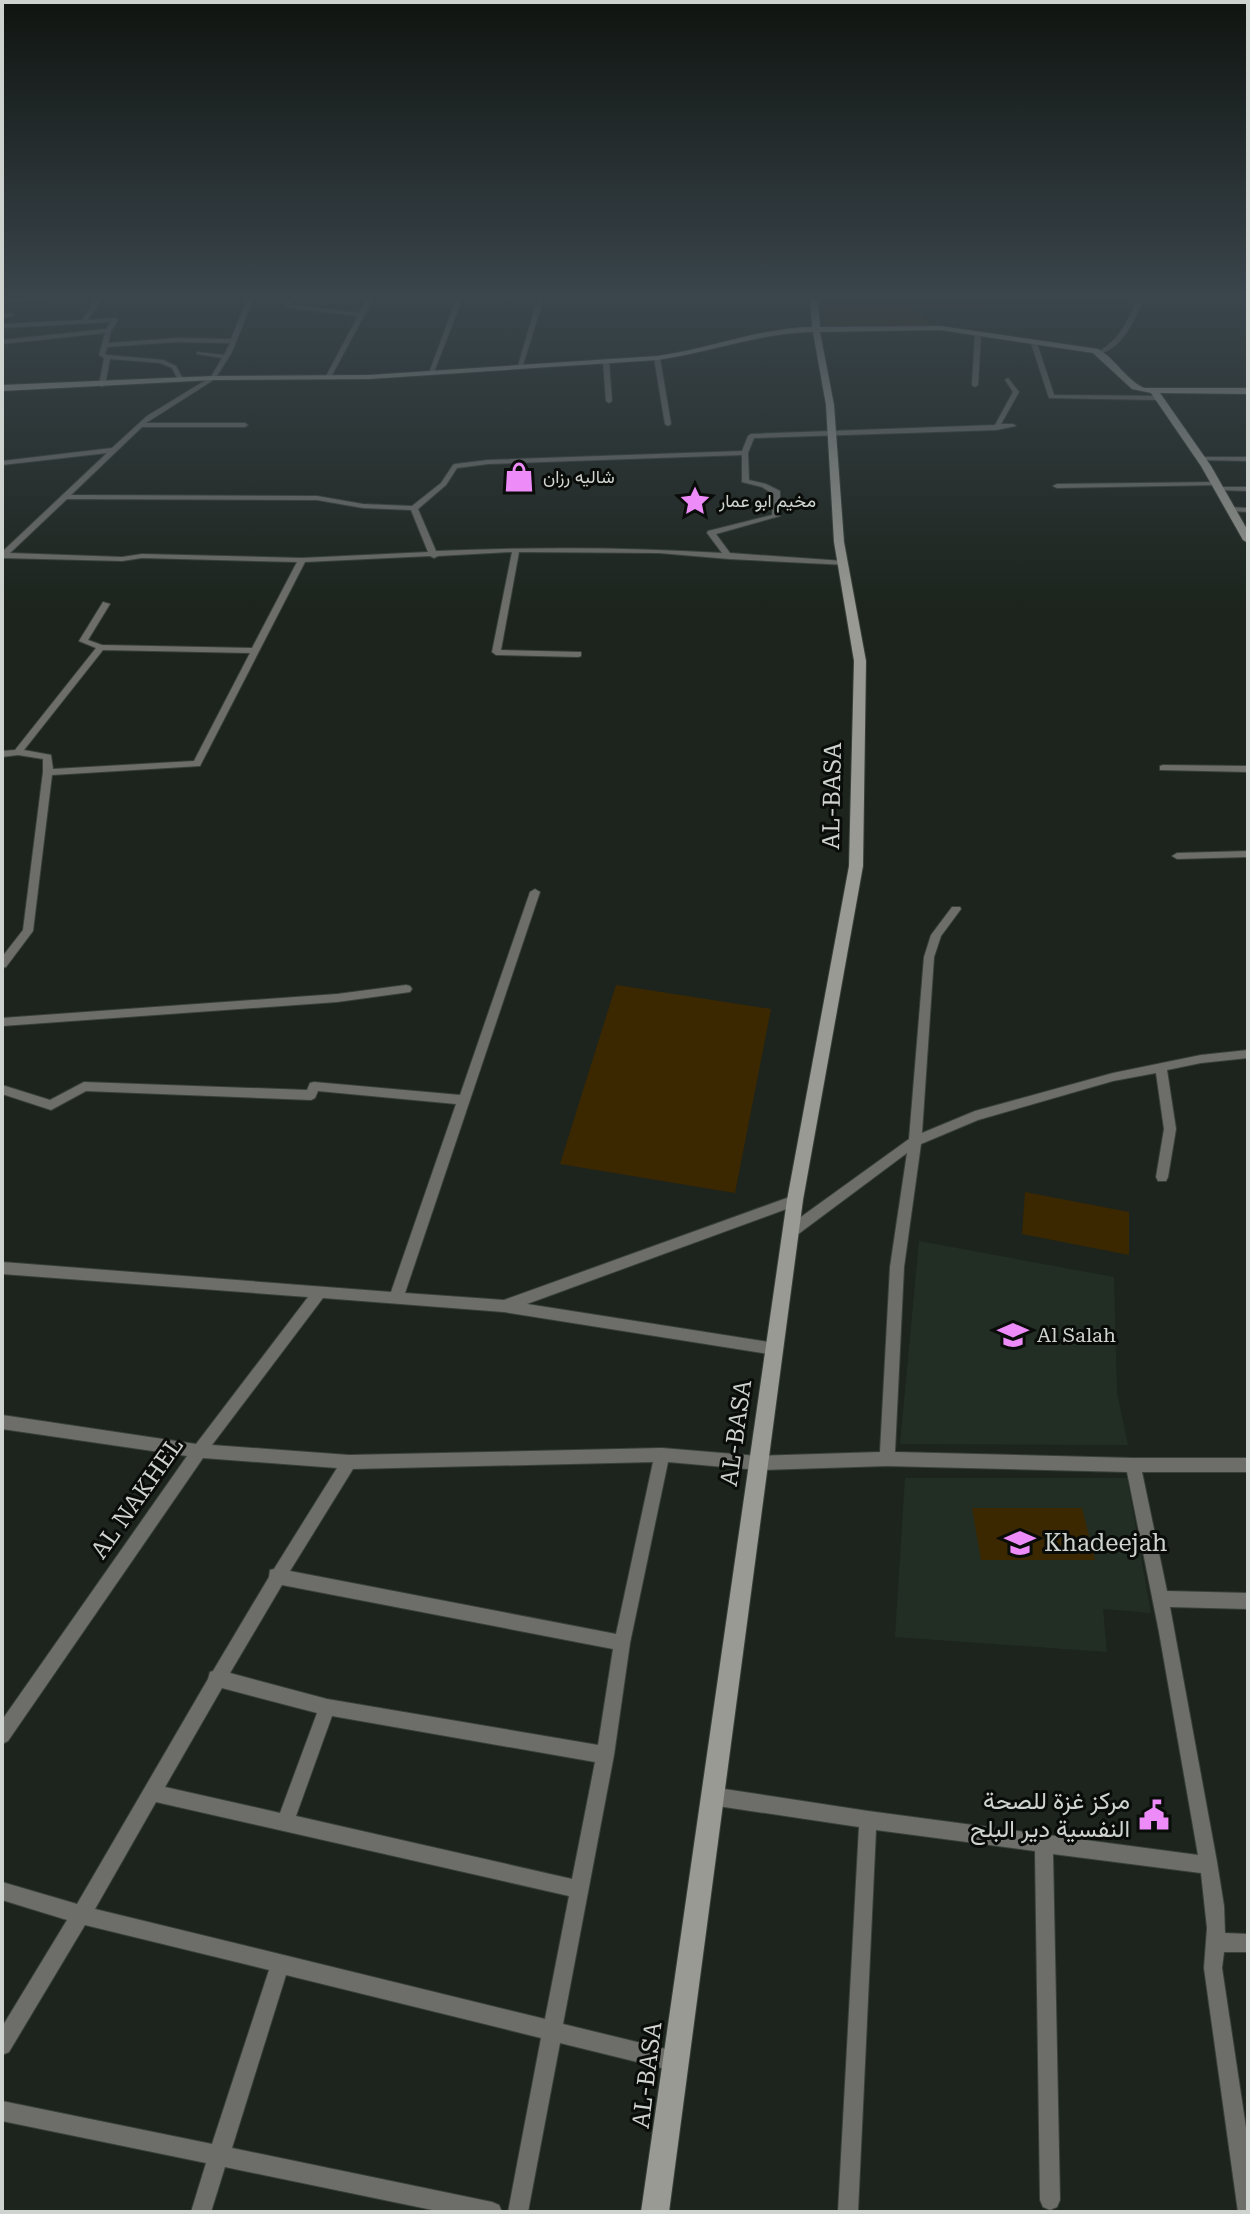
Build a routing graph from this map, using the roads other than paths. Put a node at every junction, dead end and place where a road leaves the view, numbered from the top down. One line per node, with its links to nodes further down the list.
1 (179, 400): 7 (street)
2 (664, 400): 6 (street)
3 (829, 400): 11 (street, AL-BASA)
4 (1011, 400): 10 (street)
5 (1160, 400): 14 (street)
6 (668, 424)
7 (141, 425): 8 (street); 12 (street)
8 (245, 425)
9 (1013, 426): 10 (street)
10 (996, 428): 11 (street)
11 (830, 432): 13 (street); 30 (street, AL-BASA)
12 (113, 450): 16 (street); 20 (street)
13 (745, 453): 21 (street); 28 (street)
14 (1201, 459): 15 (street); 18 (street)
15 (1248, 459)
16 (2, 463)
17 (1057, 486): 18 (street)
18 (1217, 486): 19 (street); 22 (street)
19 (1248, 489)
20 (68, 497): 21 (street); 26 (street)
21 (414, 508): 27 (street)
22 (1231, 509): 23 (street); 24 (street)
23 (1248, 510)
24 (1248, 540)
25 (516, 550): 27 (street); 28 (street); 34 (street)
26 (3, 555): 29 (street)
27 (434, 556): 29 (street)
28 (729, 557): 30 (street)
29 (302, 560): 33 (street)
30 (844, 563): 53 (street, AL-BASA)
31 (106, 604): 32 (street)
32 (101, 647): 33 (street); 35 (street)
33 (254, 651): 39 (street)
34 (578, 654)
35 (18, 752): 36 (street); 39 (street)
36 (2, 754)
37 (1163, 768): 38 (street)
38 (1248, 769)
39 (48, 772): 44 (street)
40 (1248, 854): 41 (street)
41 (1177, 856)
42 (535, 892): 50 (street)
43 (956, 909): 51 (street)
44 (2, 964)
45 (406, 989): 46 (street)
46 (2, 1022)
47 (1248, 1054): 48 (street)
48 (1161, 1067): 51 (street); 52 (street)
49 (2, 1089): 50 (street)
50 (463, 1100): 57 (street)
51 (915, 1141): 54 (street); 63 (street)
52 (1162, 1177)
53 (795, 1200): 54 (street, AL-BASA); 58 (street)
54 (792, 1231): 59 (street, AL-BASA)
55 (2, 1268): 56 (street)
56 (318, 1294): 57 (street); 61 (street, AL NAKHEL)
57 (396, 1298): 58 (street)
58 (504, 1306): 59 (street)
59 (775, 1349): 65 (street, AL-BASA)
60 (2, 1422): 61 (street)
61 (199, 1451): 64 (street); 74 (street, AL NAKHEL)
62 (662, 1455): 64 (street); 65 (street); 71 (street)
63 (887, 1459): 65 (street); 66 (street)
64 (349, 1462): 68 (street)
65 (758, 1463): 77 (street, AL-BASA)
66 (1133, 1465): 67 (street); 69 (street)
67 (1248, 1465)
68 (276, 1576): 71 (street); 72 (street)
69 (1163, 1599): 70 (street); 81 (street)
70 (1248, 1601)
71 (622, 1643): 75 (street)
72 (216, 1678): 73 (street); 76 (street)
73 (327, 1707): 75 (street); 79 (street)
74 (2, 1735)
75 (605, 1755): 82 (street)
76 (154, 1793): 79 (street); 84 (street)
77 (711, 1796): 78 (street); 90 (street, AL-BASA)
78 (868, 1820): 80 (street); 98 (street)
79 (285, 1823): 82 (street)
80 (1044, 1845): 81 (street); 93 (street)
81 (1206, 1865): 85 (street)
82 (578, 1889): 88 (street)
83 (2, 1891): 84 (street)
84 (83, 1915): 87 (street); 89 (street)
85 (1218, 1942): 86 (street); 99 (street)
86 (1248, 1943)
87 (280, 1964): 88 (street); 92 (street)
88 (552, 2032): 90 (street); 96 (street)
89 (2, 2045)
90 (674, 2061): 97 (street, AL-BASA)
91 (2, 2111): 92 (street)
92 (217, 2156): 94 (street); 95 (street)
93 (1050, 2200)
94 (201, 2212)
95 (492, 2212)
96 (518, 2212)
97 (655, 2212)
98 (848, 2212)
99 (1248, 2212)

